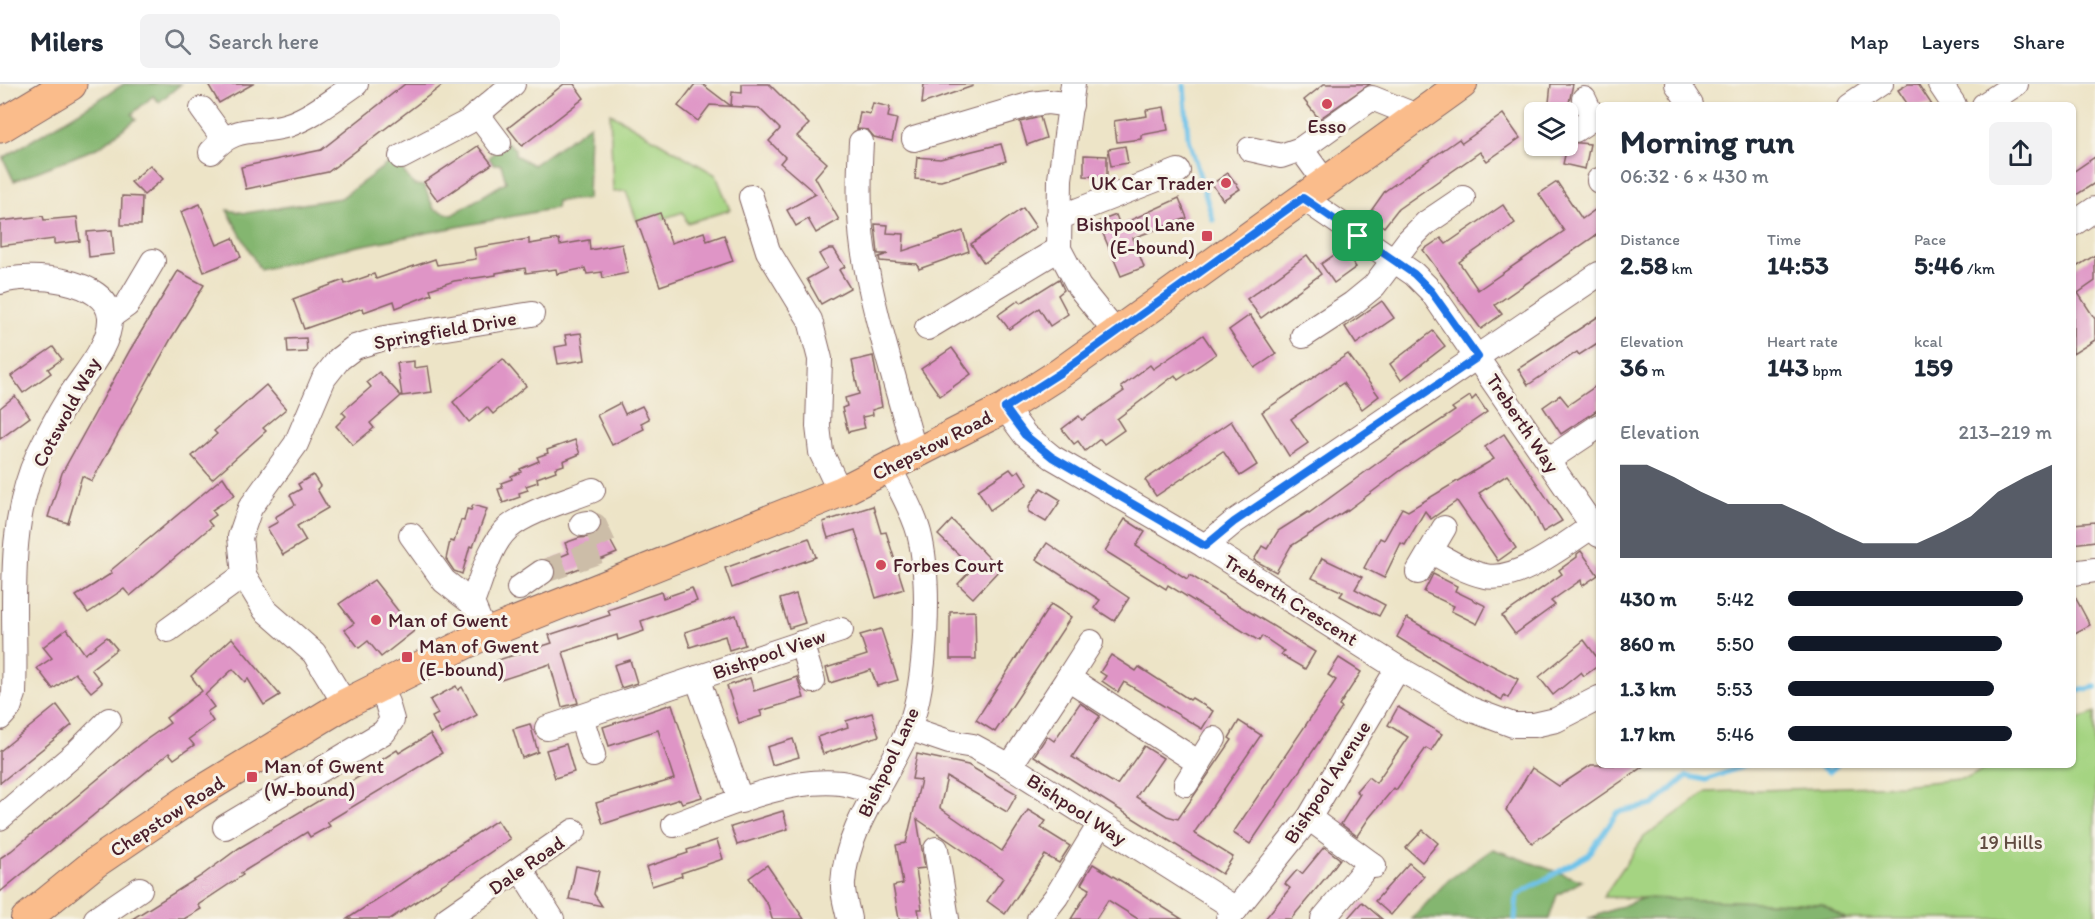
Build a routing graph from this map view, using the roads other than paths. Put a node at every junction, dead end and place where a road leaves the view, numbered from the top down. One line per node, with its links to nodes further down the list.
1 (70, 84): 15 (highway)
2 (356, 84): 12 (street)
3 (513, 84): 13 (street)
4 (1462, 84): 14 (main road, Chepstow Road)
5 (1677, 84): 9 (street)
6 (1940, 84): 10 (street)
7 (2016, 84): 11 (street)
8 (1072, 94): 16 (street); 27 (street)
9 (1689, 102)
10 (1952, 102)
11 (1989, 102)
12 (202, 109)
13 (478, 115): 18 (street); 21 (street)
14 (1417, 116): 20 (street); 23 (main road, Chepstow Road)
15 (0, 126)
16 (914, 140)
17 (861, 142): 42 (street, Bishpool Lane)
18 (499, 143)
19 (1250, 149): 20 (street)
20 (1301, 149): 23 (street, Treberth Way)
21 (401, 157)
22 (1178, 171): 27 (street)
23 (1314, 190): 31 (street, Treberth Way); 37 (main road, Chepstow Road)
24 (751, 197): 45 (street)
25 (1463, 198): 31 (street)
26 (2095, 209): 28 (street)
27 (1058, 218): 29 (street)
28 (2076, 222)
29 (1059, 249): 36 (street); 37 (street)
30 (153, 261): 35 (street)
31 (1395, 261): 38 (street); 39 (street, Treberth Way)
32 (1596, 276): 39 (street)
33 (0, 282): 35 (street)
34 (532, 314): 55 (street, Springfield Drive)
35 (110, 317): 71 (street, Cotswold Way)
36 (927, 328)
37 (1116, 333): 40 (main road, Chepstow Road)
38 (1303, 336)
39 (1478, 357): 43 (street, Treberth Way); 49 (street)
40 (1005, 408): 42 (main road, Chepstow Road); 49 (street, Treberth Crescent)
41 (1596, 428): 43 (street)
42 (902, 460): 45 (main road, Chepstow Road); 74 (street, Bishpool Lane)
43 (1548, 460): 47 (street, Treberth Way)
44 (593, 490): 57 (street)
45 (840, 492): 60 (main road, Chepstow Road)
46 (1444, 528): 50 (street)
47 (1596, 530): 50 (street)
48 (411, 536): 57 (street)
49 (1205, 546): 63 (street, Treberth Crescent)
50 (1431, 551): 53 (street)
51 (2095, 570): 54 (street)
52 (542, 572): 56 (street)
53 (1418, 572)
54 (2076, 573)
55 (244, 575): 58 (street); 69 (street, Springfield Drive)
56 (519, 588)
57 (472, 603): 60 (street)
58 (168, 630)
59 (841, 630): 62 (street, Bishpool View)
60 (485, 634): 67 (main road, Chepstow Road)
61 (1091, 642): 65 (street)
62 (801, 643): 64 (street, Bishpool View); 66 (street)
63 (1398, 668): 68 (street, Treberth Crescent); 83 (street, Bishpool Avenue)
64 (697, 678): 70 (street, Bishpool View); 81 (street, Bishpool View)
65 (1068, 678): 77 (street); 78 (street)
66 (813, 681)
67 (378, 687): 69 (main road, Chepstow Road); 86 (street, Chepstow Road)
68 (1596, 700)
69 (345, 704): 92 (main road, Chepstow Road)
70 (581, 717): 73 (street, Bishpool View); 76 (street)
71 (0, 718)
72 (109, 720): 82 (street)
73 (547, 728)
74 (908, 728): 78 (street, Bishpool Way); 80 (street, Bishpool Lane)
75 (1214, 739): 77 (street)
76 (593, 755)
77 (1199, 763): 79 (street)
78 (1010, 766): 84 (street, Bishpool Way)
79 (1186, 784)
80 (877, 793): 81 (street); 96 (street, Bishpool Lane)
81 (741, 801): 85 (street)
82 (0, 818)
83 (1309, 818): 91 (street, Bishpool Avenue); 99 (street)
84 (1100, 824): 91 (street, Bishpool Way); 98 (street)
85 (674, 825)
86 (225, 827)
87 (574, 831): 89 (street, Dale Road)
88 (936, 849): 97 (street)
89 (521, 870): 94 (street, Dale Road); 95 (street)
90 (140, 889): 93 (street)
91 (1232, 914)
92 (26, 919)
93 (96, 919)
94 (447, 919)
95 (552, 919)
96 (849, 919)
97 (946, 919)
98 (1039, 919)
99 (1323, 919)

